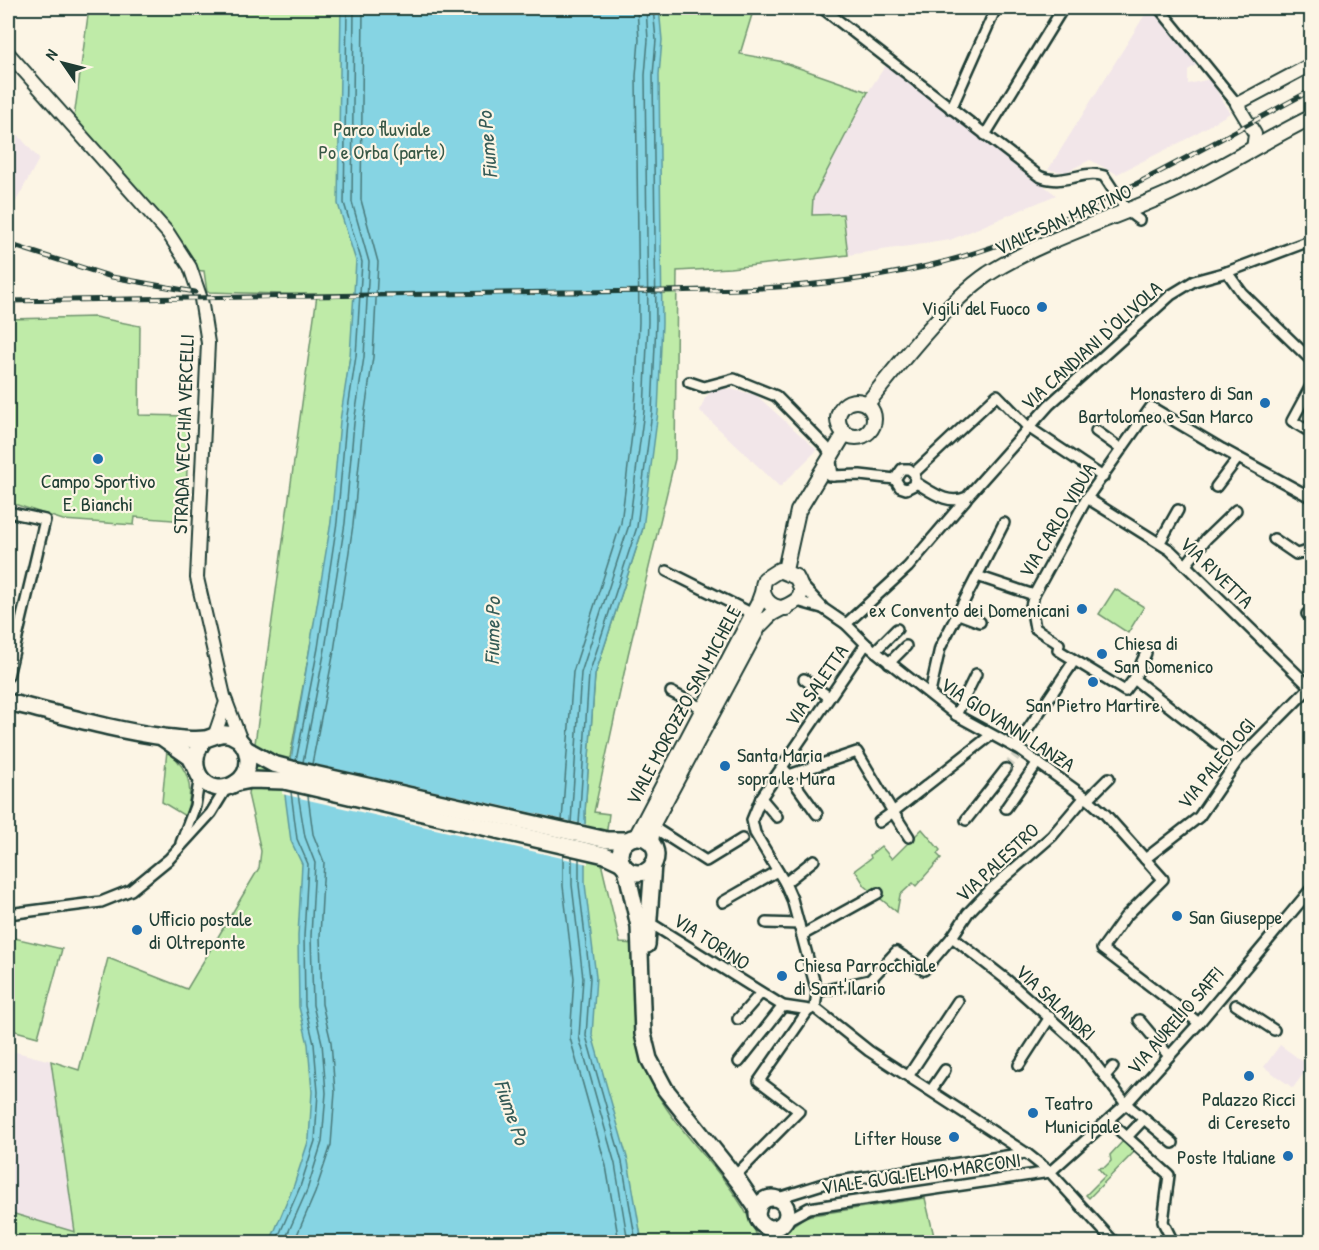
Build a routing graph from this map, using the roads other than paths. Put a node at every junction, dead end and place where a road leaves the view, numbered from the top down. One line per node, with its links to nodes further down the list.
1 (822, 8): 8 (street)
2 (996, 8): 8 (street)
3 (1063, 8): 10 (street)
4 (1159, 8): 7 (street)
5 (8, 53): 72 (street, STRADA VECCHIA VERCELLI)
6 (1311, 64): 7 (street)
7 (1237, 104): 11 (street)
8 (951, 108): 10 (street)
9 (1311, 117): 11 (main road, VIALE SAN MARTINO)
10 (985, 135): 12 (street)
11 (1253, 149): 12 (main road, VIALE SAN MARTINO)
12 (1127, 211): 13 (street); 19 (main road, VIALE SAN MARTINO)
13 (1139, 220)
14 (1311, 240): 15 (street, VIA CANDIANI D'OLIVOLA)
15 (1227, 272): 16 (street); 20 (street, VIA CANDIANI D'OLIVOLA)
16 (1311, 360)
17 (689, 382): 25 (street)
18 (1311, 384): 23 (street)
19 (867, 404): 22 (main road); 22 (main road)
20 (1028, 427): 28 (street); 29 (street); 33 (street, VIA CANDIANI D'OLIVOLA)
21 (1096, 431): 24 (street)
22 (844, 433): 25 (main road)
23 (1311, 433)
24 (1121, 449): 26 (street, VIA CARLO VIDUA); 29 (street, VIA CARLO VIDUA)
25 (830, 454): 27 (street); 32 (main road)
26 (1238, 458): 31 (street); 35 (street)
27 (833, 476): 30 (street); 32 (street)
28 (914, 477): 30 (street); 30 (street); 33 (street)
29 (1103, 477): 34 (street, VIA CARLO VIDUA)
30 (895, 479)
31 (1216, 487)
32 (810, 488): 44 (main road)
33 (967, 497): 55 (street, VIA CANDIANI D'OLIVOLA)
34 (1088, 498): 41 (street, VIA RIVETTA); 49 (street, VIA CARLO VIDUA)
35 (1311, 498)
36 (1178, 510): 41 (street)
37 (1236, 510): 43 (street)
38 (8, 512): 64 (street)
39 (1004, 524): 46 (street)
40 (1274, 539): 42 (street)
41 (1160, 542): 43 (street, VIA RIVETTA)
42 (1311, 550)
43 (1186, 565): 67 (street, VIA RIVETTA)
44 (784, 570): 47 (main road); 48 (main road)
45 (667, 571): 53 (street)
46 (977, 576): 49 (street); 52 (street)
47 (799, 582): 50 (main road); 51 (street, VIA GIOVANNI LANZA)
48 (763, 590): 50 (main road); 53 (main road, VIALE MOROZZO SAN MICHELE)
49 (1034, 595): 61 (street, VIA CARLO VIDUA)
50 (791, 604): 51 (street, VIA GIOVANNI LANZA); 96 (main road, VIALE MOROZZO SAN MICHELE)
51 (824, 609): 55 (street, VIA GIOVANNI LANZA)
52 (956, 613): 54 (street); 69 (street)
53 (753, 614): 73 (main road, VIALE MOROZZO SAN MICHELE)
54 (980, 622)
55 (846, 624): 57 (street, VIA GIOVANNI LANZA)
56 (897, 629): 59 (street)
57 (866, 644): 59 (street, VIA GIOVANNI LANZA); 70 (street, VIA SALETTA)
58 (906, 646): 62 (street)
59 (875, 651): 62 (street, VIA GIOVANNI LANZA)
60 (1146, 653): 65 (street)
61 (1074, 661): 65 (street); 79 (street)
62 (889, 663): 69 (street, VIA GIOVANNI LANZA)
63 (976, 674): 74 (street)
64 (8, 676)
65 (1134, 679): 80 (street)
66 (804, 680): 70 (street)
67 (1311, 686): 80 (street, VIA PALEOLOGI)
68 (671, 692): 73 (street)
69 (930, 693): 74 (street, VIA GIOVANNI LANZA)
70 (829, 697): 82 (street, VIA SALETTA)
71 (8, 702): 76 (main road)
72 (226, 702): 77 (street); 78 (street, STRADA VECCHIA VERCELLI)
73 (702, 708): 96 (main road, VIALE MOROZZO SAN MICHELE)
74 (957, 715): 75 (street, VIA GIOVANNI LANZA)
75 (991, 735): 79 (street, VIA GIOVANNI LANZA); 91 (street)
76 (160, 736): 77 (main road); 84 (main road)
77 (210, 736): 78 (main road); 84 (main road)
78 (248, 748): 87 (main road); 99 (main road)
79 (1017, 751): 81 (street, VIA GIOVANNI LANZA)
80 (1238, 760): 101 (street, VIA PALEOLOGI)
81 (1038, 762): 89 (street, VIA GIOVANNI LANZA); 90 (street)
82 (782, 767): 85 (street); 88 (street, VIA SALETTA)
83 (1006, 769): 94 (street)
84 (198, 772): 87 (main road); 100 (street)
85 (789, 775): 91 (street); 92 (street)
86 (1109, 778): 89 (street, VIA PALESTRO)
87 (232, 785): 99 (main road); 100 (street)
88 (761, 798): 93 (street); 97 (street, VIA SALETTA)
89 (1087, 798): 101 (street, VIA GIOVANNI LANZA); 115 (street, VIA PALESTRO)
90 (1006, 808)
91 (893, 812): 95 (street); 98 (street)
92 (817, 814)
93 (777, 817)
94 (966, 820)
95 (879, 822)
96 (642, 836): 97 (street); 99 (main road); 103 (main road); 104 (main road)
97 (749, 836): 105 (street)
98 (909, 837)
99 (606, 847): 104 (main road)
100 (178, 850): 110 (street)
101 (1145, 859): 126 (street, VIA GIOVANNI LANZA)
102 (814, 860): 106 (street)
103 (653, 864): 104 (main road); 116 (main road)
104 (624, 866): 116 (main road)
105 (777, 871): 106 (street); 109 (street)
106 (785, 883): 112 (street)
107 (1311, 888): 126 (street, VIA AURELIO SAFFI)
108 (878, 893): 114 (street)
109 (723, 902)
110 (8, 914)
111 (766, 923): 112 (street)
112 (799, 924): 114 (street)
113 (655, 926): 118 (street, VIA TORINO)
114 (802, 935): 117 (street)
115 (952, 937): 117 (street, VIA PALESTRO); 123 (street, VIA SALANDRI)
116 (643, 975): 143 (main road)
117 (817, 992): 122 (street)
118 (760, 994): 121 (street, VIA TORINO); 124 (street)
119 (958, 1002): 133 (street)
120 (1236, 1005): 127 (street)
121 (783, 1006): 122 (street, VIA TORINO); 129 (street)
122 (811, 1010): 133 (street); 143 (street)
123 (1050, 1017): 130 (street); 134 (street, VIA SALANDRI)
124 (738, 1019)
125 (1139, 1020): 128 (street)
126 (1199, 1023): 128 (street, VIA AURELIO SAFFI)
127 (1274, 1030)
128 (1169, 1056): 136 (street, VIA AURELIO SAFFI)
129 (739, 1062)
130 (1019, 1065)
131 (1113, 1067): 134 (street)
132 (945, 1070): 135 (street)
133 (909, 1075): 135 (street)
134 (1104, 1076): 136 (street, VIA SALANDRI)
135 (932, 1089): 141 (street)
136 (1126, 1104): 137 (street, VIA SALANDRI); 138 (street, VIA AURELIO SAFFI)
137 (1144, 1119): 139 (street); 140 (street, VIA SALANDRI)
138 (1109, 1121): 139 (street); 142 (street, VIA AURELIO SAFFI)
139 (1127, 1137): 151 (street)
140 (1173, 1143)
141 (1026, 1153): 142 (street); 144 (street, VIALE GUGLIELMO MARCONI)
142 (1050, 1172): 146 (street, VIALE GUGLIELMO MARCONI); 150 (street)
143 (737, 1179): 144 (main road); 145 (main road)
144 (773, 1198): 145 (main road); 146 (main road)
145 (758, 1210): 147 (main road)
146 (783, 1223): 147 (main road); 149 (main road)
147 (764, 1226): 148 (main road)
148 (770, 1242)
149 (777, 1242)
150 (1114, 1242)
151 (1173, 1242)

